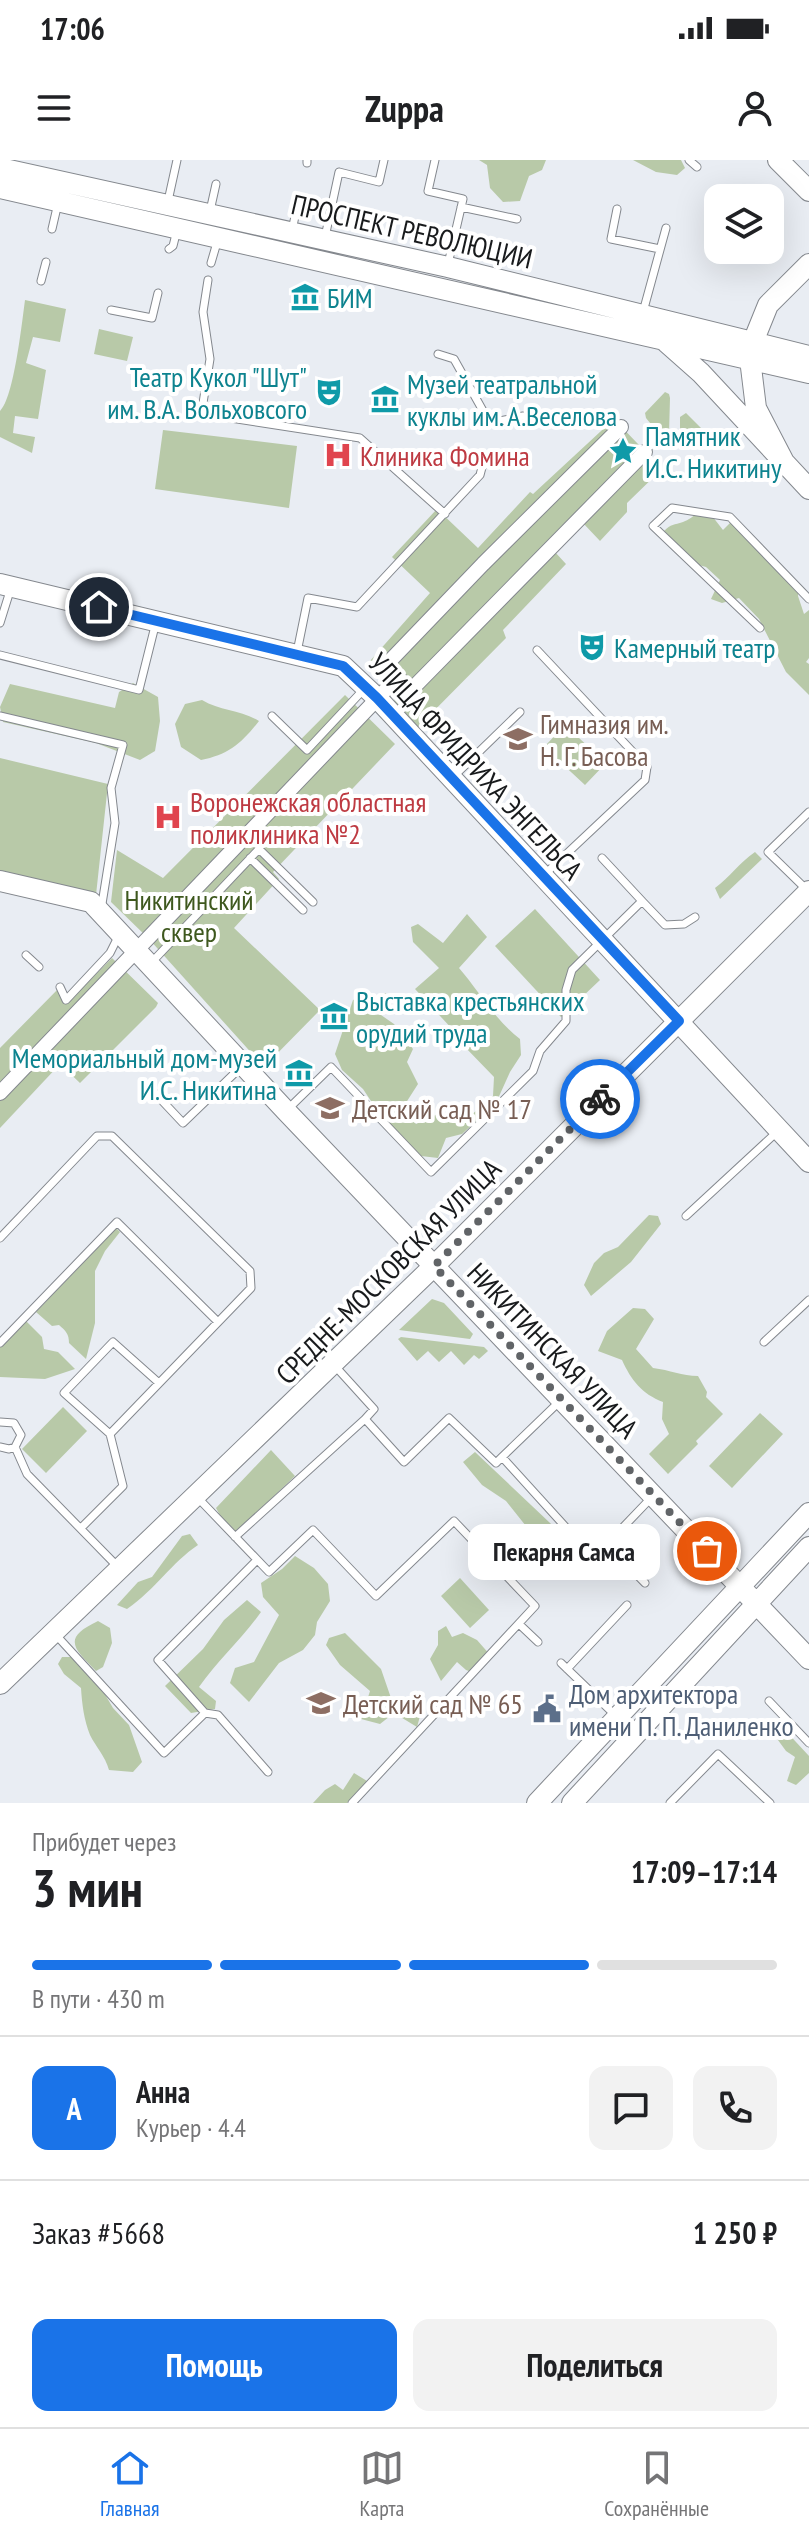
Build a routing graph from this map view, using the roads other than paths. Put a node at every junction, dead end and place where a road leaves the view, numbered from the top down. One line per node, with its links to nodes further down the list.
1 (177, 160): 12 (lane)
2 (384, 160): 23 (lane)
3 (435, 160): 14 (lane)
4 (689, 160): 6 (lane)
5 (778, 160): 10 (street)
6 (697, 167)
7 (0, 168): 12 (street, ПРОСПЕКТ РЕВОЛЮЦИИ)
8 (216, 184): 16 (lane)
9 (0, 188): 11 (street, ПРОСПЕКТ РЕВОЛЮЦИИ)
10 (809, 191)
11 (58, 201): 18 (street, ПРОСПЕКТ РЕВОЛЮЦИИ); 20 (lane)
12 (168, 203): 16 (street, ПРОСПЕКТ РЕВОЛЮЦИИ)
13 (298, 203): 21 (lane)
14 (461, 207): 17 (lane); 29 (lane)
15 (617, 209): 25 (lane)
16 (209, 213): 21 (street, ПРОСПЕКТ РЕВОЛЮЦИИ)
17 (517, 219)
18 (177, 228): 22 (street, ПРОСПЕКТ РЕВОЛЮЦИИ); 24 (lane)
19 (666, 228): 25 (lane)
20 (52, 229)
21 (292, 232): 23 (street, ПРОСПЕКТ РЕВОЛЮЦИИ)
22 (218, 238): 27 (lane); 35 (street, ПРОСПЕКТ РЕВОЛЮЦИИ)
23 (324, 239): 29 (street, ПРОСПЕКТ РЕВОЛЮЦИИ)
24 (169, 249)
25 (660, 249): 34 (lane)
26 (46, 262): 31 (lane)
27 (211, 263)
28 (809, 264): 36 (street)
29 (448, 267): 34 (street, ПРОСПЕКТ РЕВОЛЮЦИИ)
30 (208, 280): 40 (lane)
31 (41, 281)
32 (158, 293): 33 (lane)
33 (111, 310)
34 (643, 314): 36 (street, ПРОСПЕКТ РЕВОЛЮЦИИ)
35 (663, 339): 36 (street, ПРОСПЕКТ РЕВОЛЮЦИИ); 48 (street)
36 (751, 351): 38 (street, ПРОСПЕКТ РЕВОЛЮЦИИ); 39 (street, ПРОСПЕКТ РЕВОЛЮЦИИ); 48 (street)
37 (438, 354): 43 (lane)
38 (809, 356)
39 (809, 373)
40 (203, 403): 41 (lane); 50 (lane)
41 (195, 416)
42 (523, 416): 44 (lane)
43 (487, 418)
44 (500, 421)
45 (621, 427): 59 (street)
46 (645, 452): 59 (street)
47 (485, 456): 50 (lane)
48 (783, 460): 49 (street)
49 (809, 489)
50 (445, 514): 58 (lane)
51 (6, 585): 53 (street, УЛИЦА ФРИДРИХА ЭНГЕЛЬСА); 54 (lane)
52 (809, 599): 55 (lane)
53 (156, 621): 57 (lane); 58 (street, УЛИЦА ФРИДРИХА ЭНГЕЛЬСА)
54 (0, 623)
55 (760, 628)
56 (537, 650): 68 (lane)
57 (0, 655)
58 (296, 655): 60 (street, УЛИЦА ФРИДРИХА ЭНГЕЛЬСА)
59 (398, 677): 60 (street)
60 (372, 693): 63 (lane); 64 (street, УЛИЦА ФРИДРИХА ЭНГЕЛЬСА); 79 (street)
61 (520, 712): 64 (lane)
62 (0, 716): 74 (lane)
63 (272, 716)
64 (452, 779): 68 (street, УЛИЦА ФРИДРИХА ЭНГЕЛЬСА)
65 (809, 812): 70 (lane)
66 (250, 858): 72 (lane); 73 (lane); 79 (lane)
67 (602, 858): 71 (lane)
68 (542, 876): 77 (street, УЛИЦА ФРИДРИХА ЭНГЕЛЬСА)
69 (0, 881): 74 (street, НИКИТИНСКАЯ УЛИЦА)
70 (809, 892): 82 (street, СРЕДНЕ-МОСКОВСКАЯ УЛИЦА)
71 (642, 901): 75 (lane); 77 (lane)
72 (313, 902)
73 (303, 910)
74 (101, 912): 76 (street, НИКИТИНСКАЯ УЛИЦА)
75 (695, 917)
76 (120, 933): 79 (street, НИКИТИНСКАЯ УЛИЦА); 81 (lane)
77 (601, 940): 82 (street, УЛИЦА ФРИДРИХА ЭНГЕЛЬСА); 86 (lane)
78 (26, 955): 80 (lane)
79 (143, 958): 83 (street, НИКИТИНСКАЯ УЛИЦА); 85 (street)
80 (39, 967)
81 (60, 987)
82 (679, 1021): 87 (street, УЛИЦА ФРИДРИХА ЭНГЕЛЬСА); 91 (street, СРЕДНЕ-МОСКОВСКАЯ УЛИЦА)
83 (243, 1066): 84 (lane); 86 (street, НИКИТИНСКАЯ УЛИЦА)
84 (152, 1090)
85 (0, 1093)
86 (286, 1111): 91 (street, НИКИТИНСКАЯ УЛИЦА)
87 (780, 1130): 88 (street, УЛИЦА ФРИДРИХА ЭНГЕЛЬСА); 89 (lane)
88 (809, 1162)
89 (686, 1216)
90 (0, 1238): 93 (lane)
91 (434, 1266): 96 (street, СРЕДНЕ-МОСКОВСКАЯ УЛИЦА); 98 (street, НИКИТИНСКАЯ УЛИЦА)
92 (809, 1300): 94 (lane)
93 (218, 1322): 95 (lane); 97 (lane)
94 (764, 1342)
95 (0, 1343)
96 (333, 1364): 99 (lane); 106 (street, СРЕДНЕ-МОСКОВСКАЯ УЛИЦА)
97 (159, 1383): 101 (lane); 101 (lane)
98 (562, 1399): 104 (lane); 105 (street, НИКИТИНСКАЯ УЛИЦА)
99 (365, 1419): 104 (lane); 109 (lane)
100 (0, 1422): 103 (lane)
101 (110, 1434): 108 (lane)
102 (0, 1447): 103 (lane)
103 (15, 1447): 108 (lane)
104 (502, 1457): 110 (lane)
105 (654, 1495): 110 (lane); 115 (street, НИКИТИНСКАЯ УЛИЦА)
106 (196, 1496): 109 (lane); 113 (street, СРЕДНЕ-МОСКОВСКАЯ УЛИЦА)
107 (809, 1513): 115 (street)
108 (81, 1528): 113 (lane)
109 (235, 1537): 112 (lane)
110 (607, 1544): 114 (lane)
111 (809, 1547): 116 (street)
112 (257, 1560): 118 (lane); 124 (lane)
113 (121, 1570): 119 (street, СРЕДНЕ-МОСКОВСКАЯ УЛИЦА)
114 (645, 1583)
115 (740, 1585): 116 (street, НИКИТИНСКАЯ УЛИЦА); 125 (street)
116 (758, 1603): 121 (street, НИКИТИНСКАЯ УЛИЦА); 130 (street)
117 (627, 1605): 125 (lane)
118 (519, 1624): 120 (lane); 128 (lane)
119 (54, 1633): 122 (street, СРЕДНЕ-МОСКОВСКАЯ УЛИЦА); 124 (lane)
120 (538, 1642)
121 (809, 1659)
122 (0, 1684)
123 (769, 1701): 126 (lane)
124 (205, 1713): 127 (lane)
125 (617, 1716): 129 (street)
126 (809, 1743)
127 (268, 1772)
128 (352, 1803)
129 (537, 1803)
130 (572, 1803)
131 (670, 1803): 132 (lane)
132 (770, 1803)

